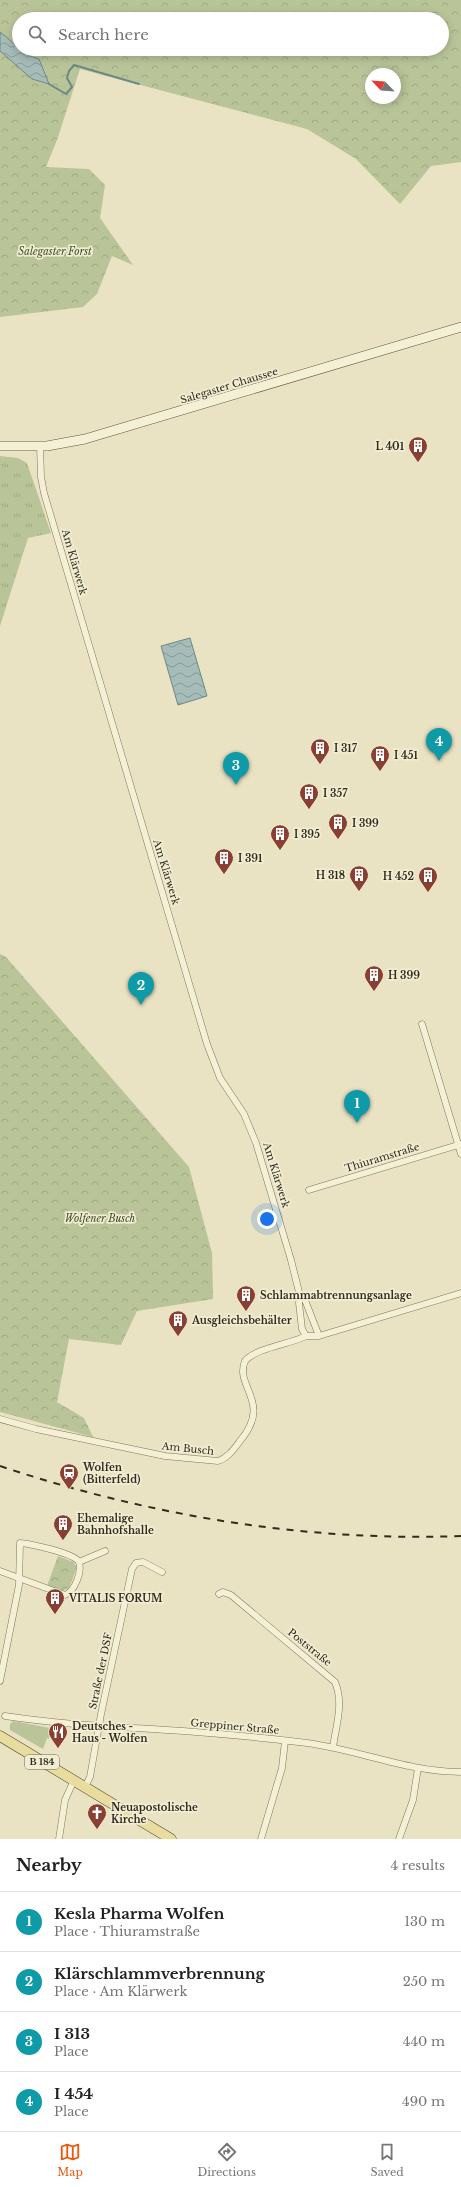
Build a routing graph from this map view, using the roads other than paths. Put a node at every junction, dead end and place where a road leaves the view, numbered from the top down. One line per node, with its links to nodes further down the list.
1 (461, 327): 3 (main road, Salegaster Chaussee)
2 (0, 446): 3 (main road, Salegaster Chaussee)
3 (40, 446): 9 (street, Am Klärwerk)
4 (422, 1024): 5 (street)
5 (460, 1144): 6 (street); 7 (street, Thiuramstraße)
6 (461, 1154)
7 (309, 1190)
8 (461, 1293): 11 (street)
9 (300, 1296): 10 (street, Am Klärwerk); 11 (street, Am Klärwerk)
10 (306, 1336): 11 (street); 12 (street, Am Busch)
11 (319, 1336)
12 (0, 1418)
13 (105, 1551): 14 (street)
14 (79, 1562): 17 (street); 17 (street)
15 (0, 1570): 17 (street)
16 (162, 1572): 21 (street, Straße der DSF)
17 (19, 1578): 19 (street)
18 (219, 1594): 24 (street, Poststraße)
19 (0, 1681)
20 (5, 1716): 21 (street, Greppiner Straße)
21 (99, 1726): 23 (street, Greppiner Straße); 28 (street, Straße der DSF)
22 (0, 1736): 27 (main road, B 184)
23 (285, 1741): 24 (street, Greppiner Straße); 31 (street)
24 (333, 1747): 25 (street, Greppiner Straße)
25 (418, 1768): 26 (street, Greppiner Straße); 32 (street)
26 (461, 1772)
27 (74, 1780): 28 (main road, B 184); 29 (street)
28 (85, 1787): 30 (main road, B 184)
29 (59, 1839)
30 (171, 1839)
31 (261, 1839)
32 (399, 1839)

